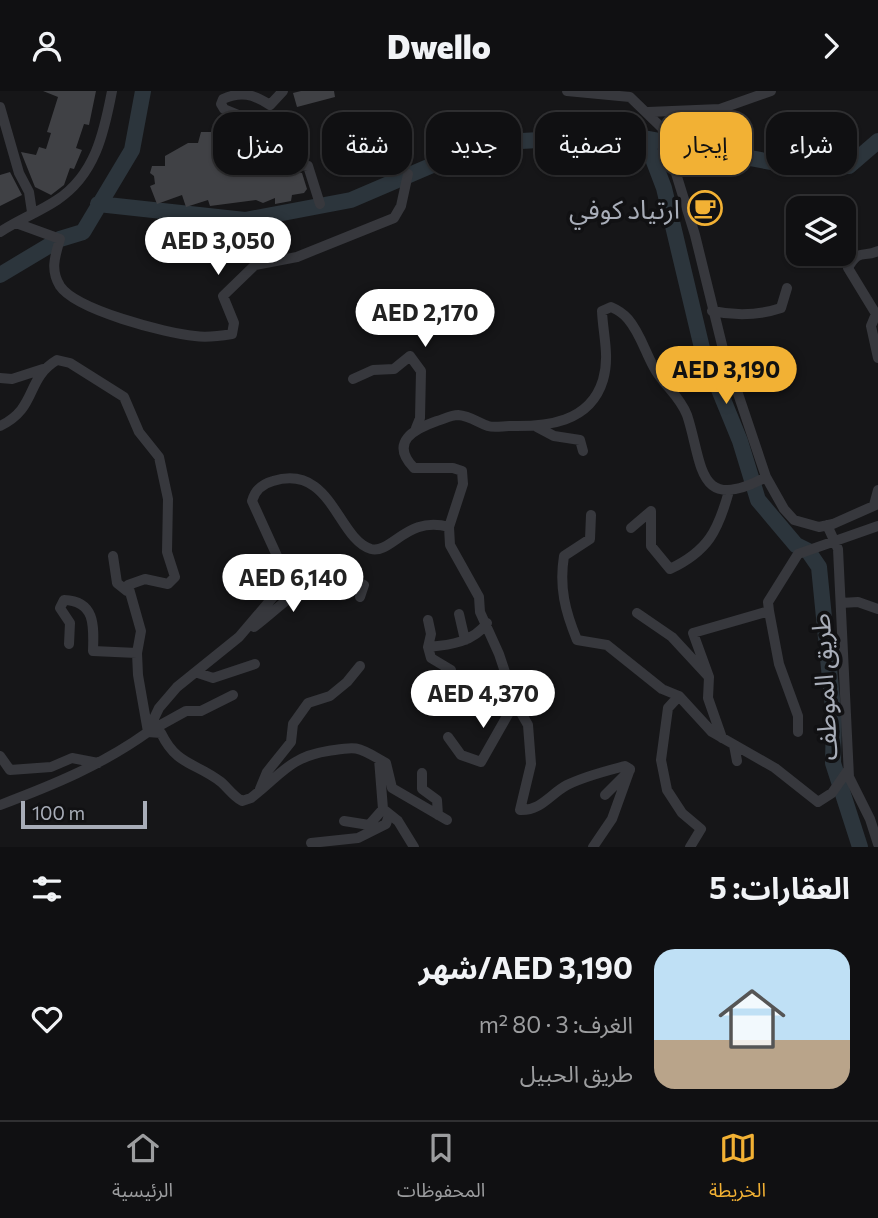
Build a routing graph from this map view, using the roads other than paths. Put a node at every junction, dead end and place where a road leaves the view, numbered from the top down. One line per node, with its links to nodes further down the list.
1 (112, 91): 9 (street)
2 (283, 91): 8 (street)
3 (567, 91): 6 (street)
4 (771, 91): 6 (street)
5 (0, 107): 9 (street)
6 (648, 112): 14 (street)
7 (408, 175): 10 (street)
8 (320, 204)
9 (32, 212): 10 (street)
10 (16, 223): 11 (street)
11 (0, 232)
12 (878, 251): 15 (street)
13 (787, 288): 14 (street)
14 (712, 311): 23 (street)
15 (878, 358)
16 (43, 369): 17 (street); 19 (street); 36 (street)
17 (0, 378)
18 (353, 379): 21 (street)
19 (0, 426)
20 (536, 427): 21 (street); 22 (street); 25 (street)
21 (416, 428): 30 (street)
22 (583, 451)
23 (766, 477): 25 (street); 28 (street)
24 (878, 490): 26 (street)
25 (729, 491): 31 (street)
26 (876, 505): 28 (street)
27 (591, 515): 56 (street)
28 (827, 525): 32 (street, طريق الموطف)
29 (878, 526): 32 (street)
30 (449, 527): 44 (street); 45 (street)
31 (631, 528)
32 (834, 540): 38 (street, طريق الموطف); 40 (street)
33 (113, 556): 36 (street)
34 (301, 565): 35 (street)
35 (303, 586): 37 (street); 45 (street)
36 (127, 591): 49 (street)
37 (360, 597)
38 (841, 603): 39 (street); 68 (street, طريق الموطف)
39 (878, 609)
40 (769, 611): 54 (street); 58 (street)
41 (637, 613): 54 (street)
42 (459, 614): 46 (street)
43 (428, 619): 48 (street)
44 (487, 623): 46 (street); 57 (street)
45 (239, 637): 53 (street)
46 (465, 639): 48 (street)
47 (69, 644): 49 (street)
48 (428, 647): 52 (street)
49 (137, 653): 59 (street)
50 (255, 664): 53 (street)
51 (360, 666): 70 (street)
52 (451, 670)
53 (198, 673): 59 (street)
54 (709, 677): 61 (street)
55 (233, 695): 59 (street)
56 (679, 696): 61 (street); 79 (street)
57 (515, 702): 60 (street); 67 (street)
58 (798, 731)
59 (148, 732): 66 (street); 70 (street)
60 (448, 737)
61 (722, 738): 62 (street)
62 (734, 745): 65 (street); 68 (street)
63 (0, 756): 66 (street)
64 (379, 759): 69 (street); 70 (street); 73 (street)
65 (737, 761)
66 (99, 763): 72 (street)
67 (630, 769): 71 (street); 78 (street)
68 (848, 770): 76 (street, طريق الموطف)
69 (422, 773)
70 (258, 792)
71 (606, 795)
72 (0, 805)
73 (386, 812): 74 (street); 75 (street); 77 (street)
74 (344, 821)
75 (311, 843)
76 (878, 844)
77 (414, 847)
78 (593, 847)
79 (690, 847)

